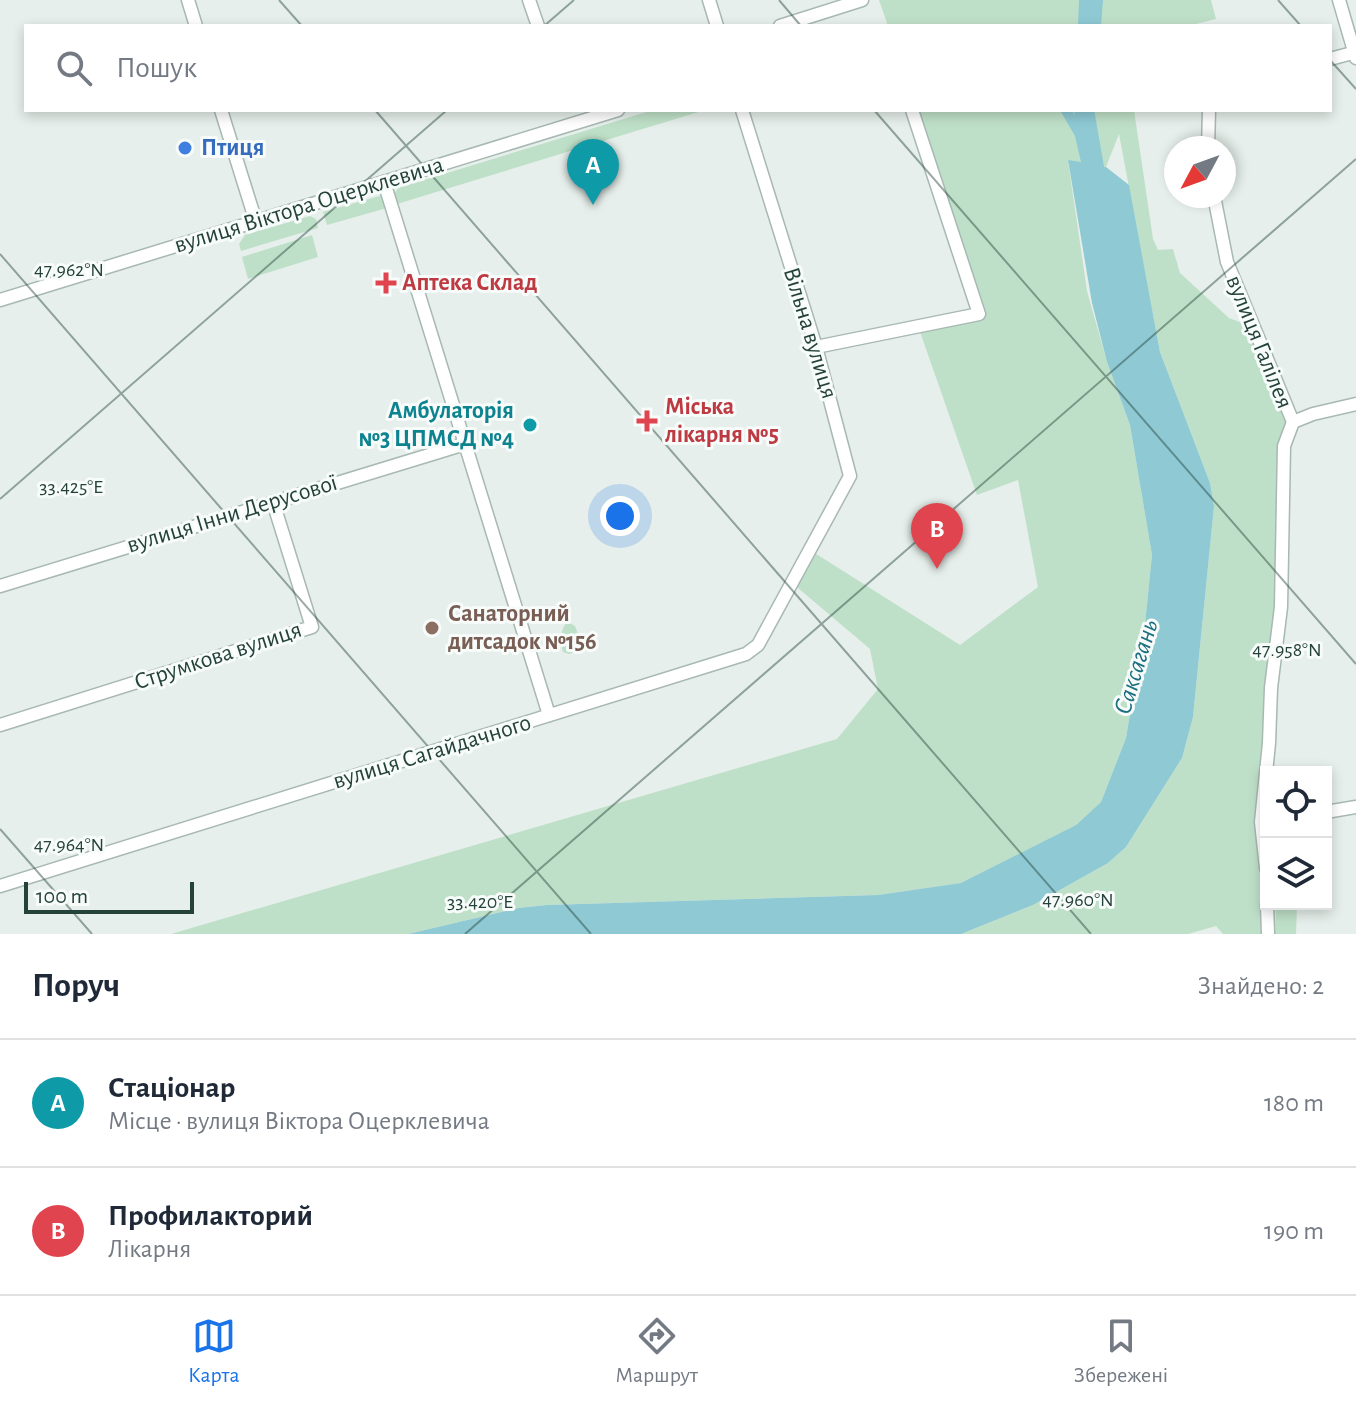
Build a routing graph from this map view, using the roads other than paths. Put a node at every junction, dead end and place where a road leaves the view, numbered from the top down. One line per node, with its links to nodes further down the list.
1 (188, 0): 6 (street)
2 (529, 0): 7 (street)
3 (709, 0): 8 (street)
4 (862, 0): 9 (street)
5 (1339, 0): 10 (street)
6 (195, 24)
7 (537, 24)
8 (716, 24)
9 (786, 24)
10 (1355, 54): 11 (street)
11 (1332, 59)
12 (222, 112): 22 (street)
13 (566, 112): 18 (street)
14 (612, 112): 18 (street, вулиця Віктора Оцерклевича)
15 (743, 112): 24 (street, Вільна вулиця)
16 (913, 112): 24 (street)
17 (1209, 112): 19 (street)
18 (570, 125): 20 (street, вулиця Віктора Оцерклевича)
19 (1208, 136)
20 (384, 182): 22 (street, вулиця Віктора Оцерклевича); 27 (street)
21 (1216, 208): 26 (street, вулиця Галілея)
22 (256, 222): 23 (street, вулиця Віктора Оцерклевича)
23 (0, 300)
24 (816, 347): 29 (street, Вільна вулиця)
25 (1356, 404): 26 (street, вулиця Галілея)
26 (1293, 422): 33 (street)
27 (465, 444): 28 (street, вулиця Інни Дерусової); 31 (street)
28 (273, 502): 30 (street, вулиця Інни Дерусової); 32 (street, Струмкова вулиця)
29 (810, 550): 31 (street, вулиця Сагайдачного)
30 (0, 586)
31 (549, 715): 36 (street, вулиця Сагайдачного)
32 (0, 725)
33 (1268, 766)
34 (1356, 807): 35 (street)
35 (1332, 811)
36 (0, 886)
37 (1267, 910): 38 (street)
38 (1268, 934)

